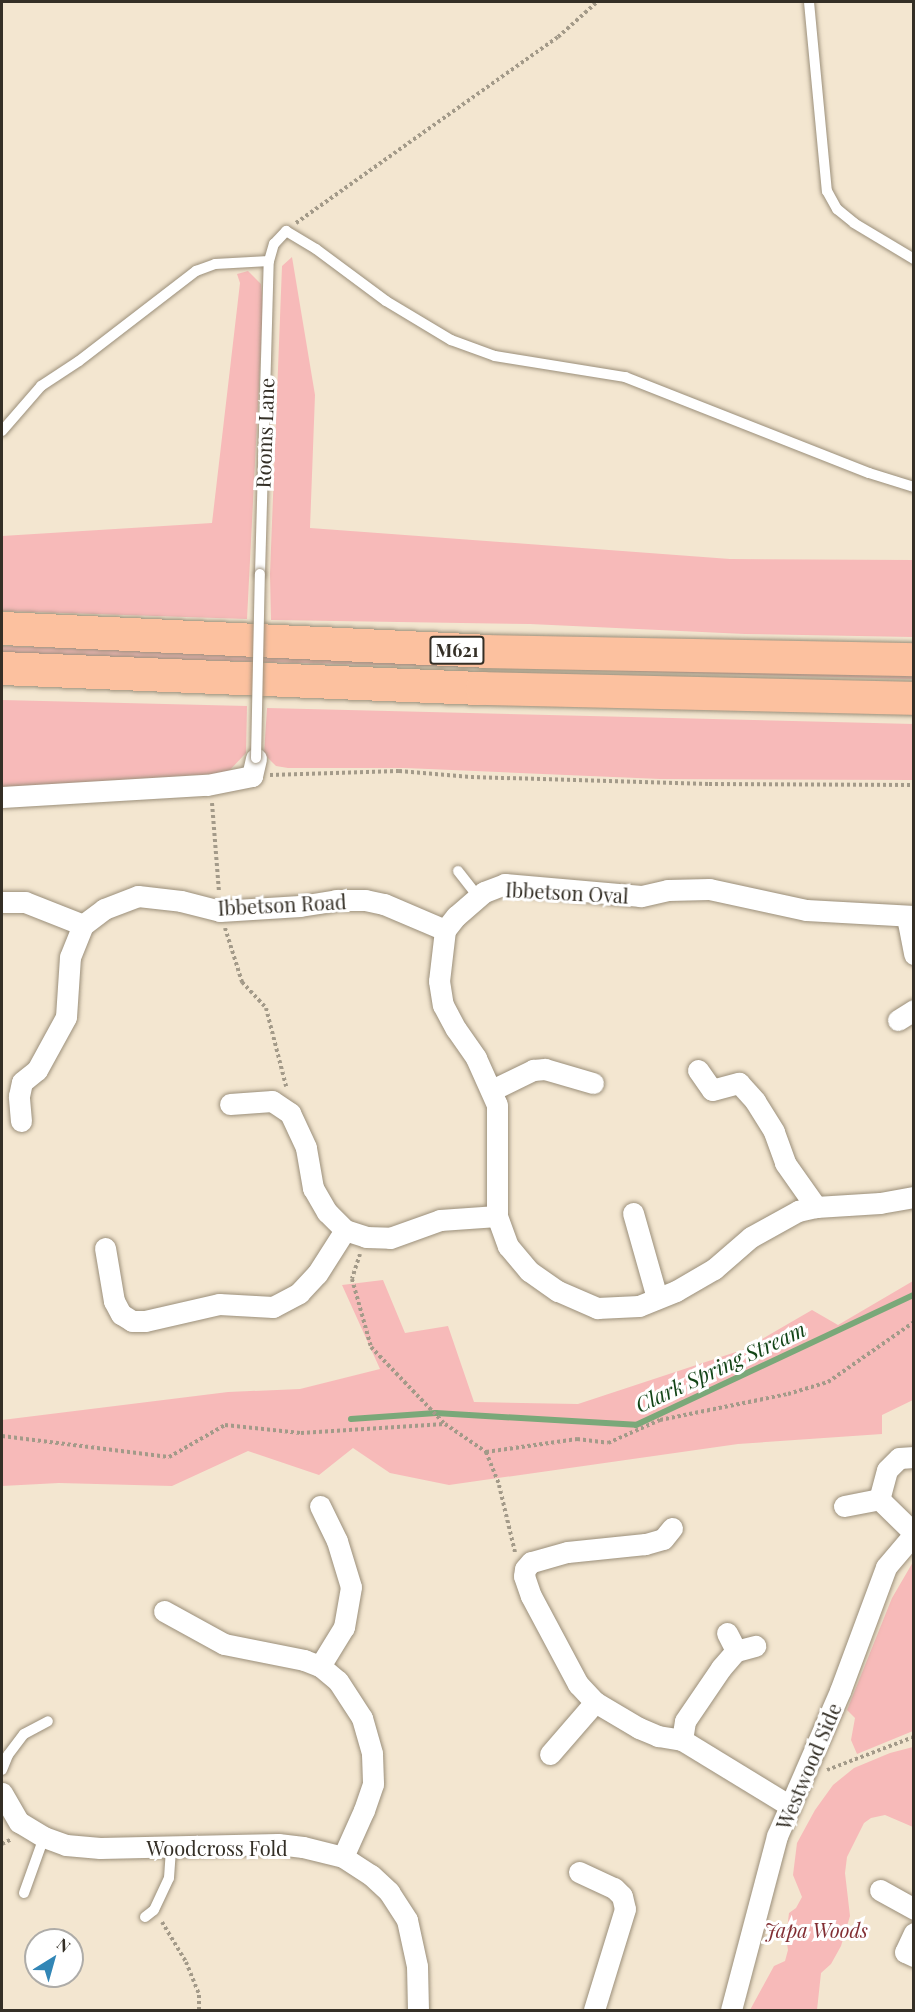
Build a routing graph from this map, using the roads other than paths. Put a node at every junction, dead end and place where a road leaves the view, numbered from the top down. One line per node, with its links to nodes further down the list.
1 (809, 2): 2 (lane)
2 (914, 259)
3 (268, 261): 4 (lane); 5 (lane, Rooms Lane); 10 (lane, Rooms Lane, bridge)
4 (2, 431)
5 (914, 487)
6 (2, 628): 7 (highway, M621)
7 (914, 659)
8 (2, 668): 9 (highway, M621)
9 (914, 698)
10 (254, 767): 11 (street)
11 (2, 797)
12 (458, 871): 13 (lane)
13 (478, 897): 15 (street, Ibbetson Oval); 17 (street, Ibbetson Oval)
14 (2, 902): 16 (street)
15 (910, 917): 18 (street)
16 (82, 925): 17 (street, Ibbetson Road); 23 (street)
17 (445, 930): 21 (street)
18 (914, 954)
19 (698, 1070): 25 (street)
20 (593, 1083): 21 (street)
21 (492, 1090): 27 (street)
22 (230, 1104): 28 (street)
23 (21, 1120)
24 (914, 1197): 25 (street)
25 (816, 1207): 30 (street)
26 (633, 1213): 30 (street)
27 (497, 1216): 28 (street); 30 (street)
28 (345, 1230): 29 (street)
29 (105, 1248)
30 (657, 1298)
31 (914, 1457): 32 (street)
32 (879, 1499): 34 (street); 36 (street)
33 (320, 1506): 39 (street)
34 (844, 1506)
35 (672, 1528): 40 (street)
36 (914, 1534): 46 (street, Westwood Side)
37 (164, 1611): 39 (street)
38 (739, 1643): 42 (street)
39 (320, 1666): 49 (street)
40 (595, 1702): 42 (street); 43 (street)
41 (48, 1721): 44 (lane)
42 (682, 1740): 46 (street)
43 (550, 1754)
44 (2, 1770)
45 (2, 1792): 47 (street, Woodcross Fold)
46 (790, 1806): 59 (street, Westwood Side)
47 (44, 1838): 48 (street, Woodcross Fold); 52 (lane)
48 (171, 1847): 49 (street, Woodcross Fold); 54 (lane)
49 (343, 1857): 57 (street, Woodcross Fold)
50 (579, 1872): 58 (street)
51 (880, 1890): 53 (street)
52 (24, 1893)
53 (914, 1909)
54 (150, 1913)
55 (914, 1933): 56 (street)
56 (914, 1956)
57 (418, 2010)
58 (594, 2010)
59 (731, 2010)

